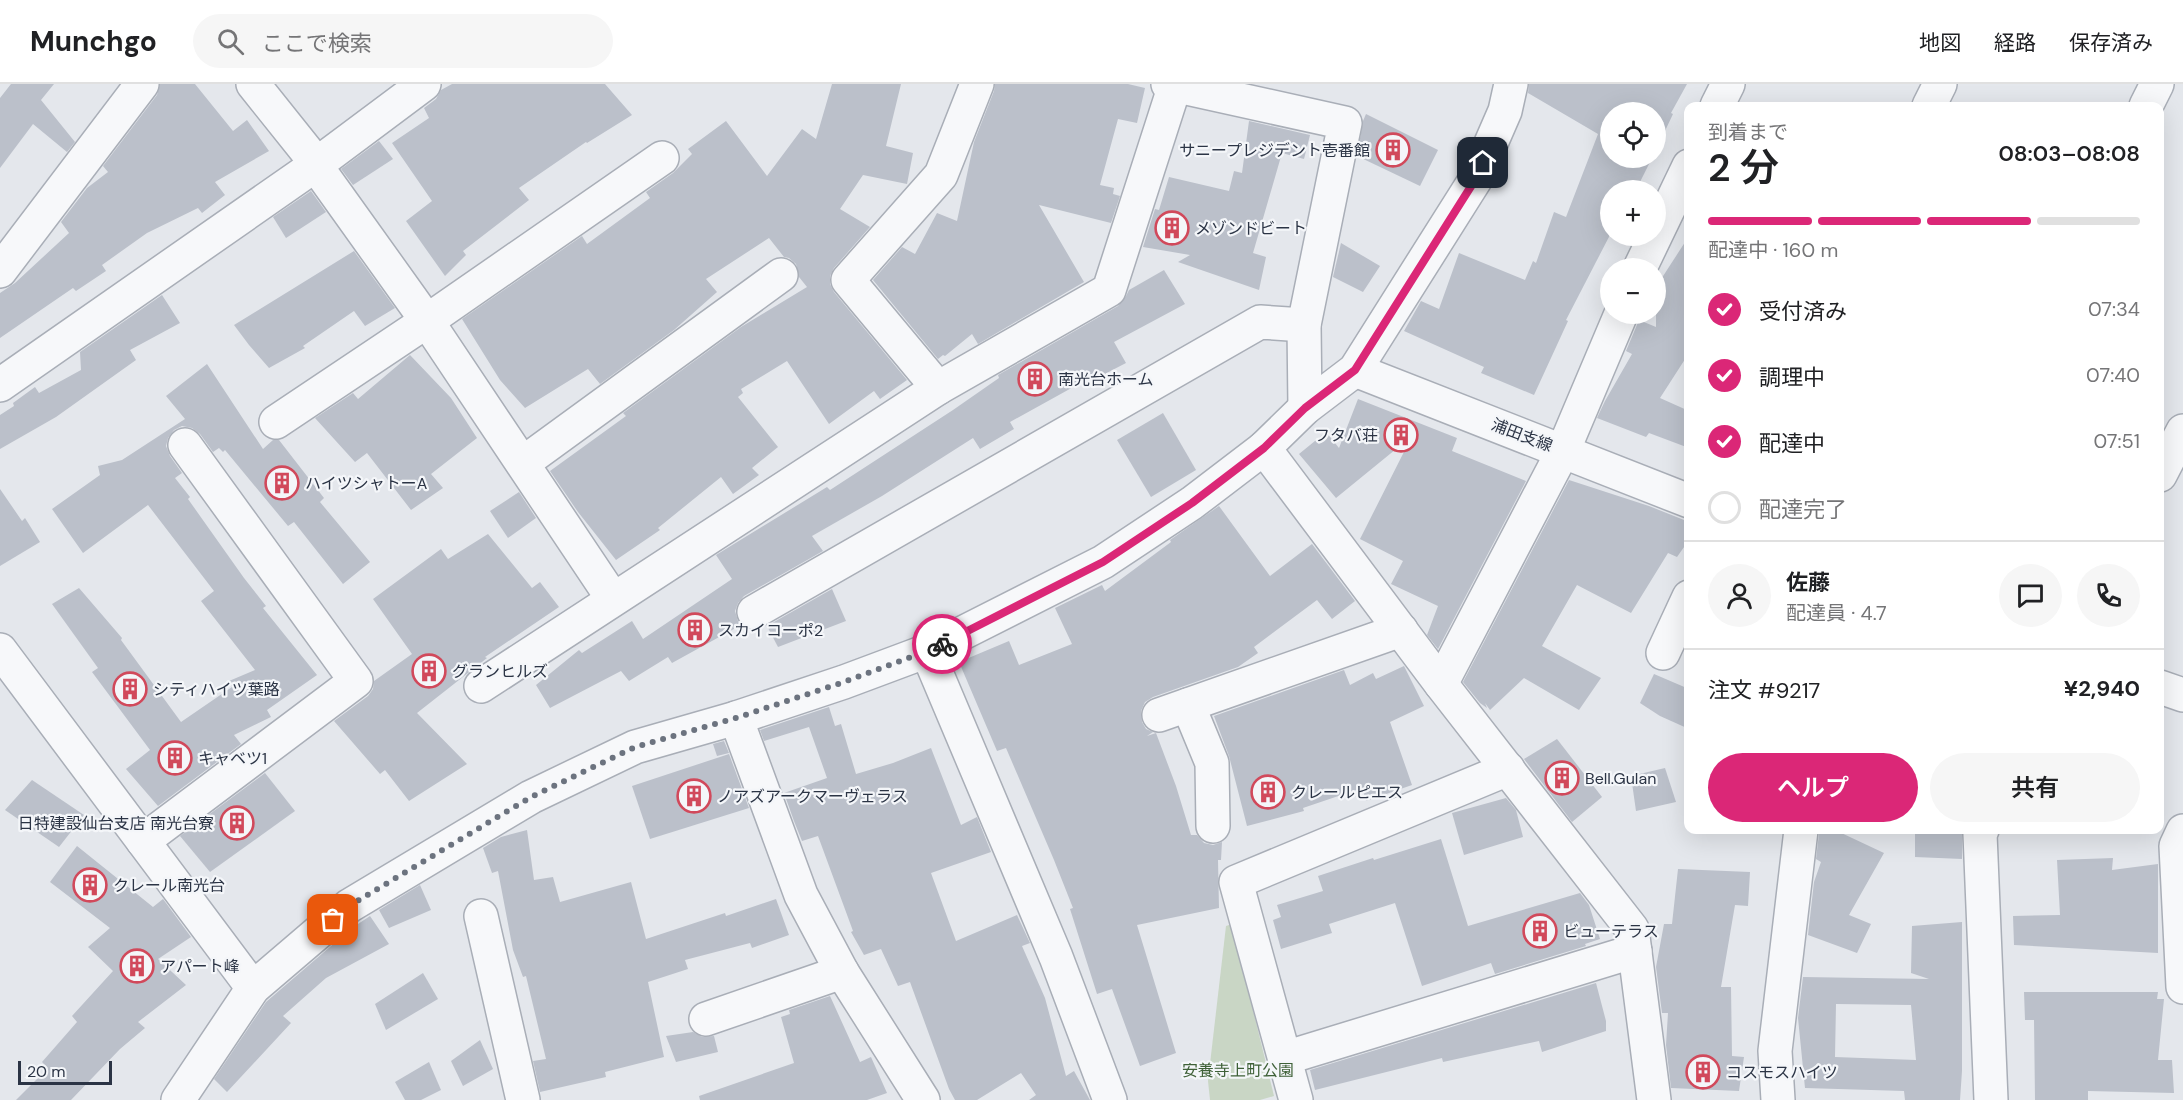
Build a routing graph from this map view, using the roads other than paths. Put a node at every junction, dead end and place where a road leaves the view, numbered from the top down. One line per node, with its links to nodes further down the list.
1 (142, 84): 17 (street)
2 (253, 84): 14 (street)
3 (424, 84): 14 (street)
4 (976, 84): 24 (street)
5 (1511, 84): 22 (street)
6 (1728, 84): 10 (street)
7 (1940, 84): 11 (street)
8 (2157, 84): 12 (street)
9 (1171, 85): 21 (street); 24 (street)
10 (1719, 102)
11 (1931, 102)
12 (2147, 102)
13 (662, 158): 19 (street)
14 (317, 164): 19 (street); 23 (street)
15 (1684, 176): 16 (street)
16 (1645, 258)
17 (0, 271)
18 (781, 275): 31 (street)
19 (427, 321): 26 (street); 31 (street)
20 (1618, 324): 30 (street)
21 (1304, 325): 25 (street); 36 (street)
22 (1355, 370): 25 (street); 30 (street, 浦田支線)
23 (0, 385)
24 (939, 388): 34 (street)
25 (1305, 408): 29 (street)
26 (276, 422)
27 (2183, 431): 32 (street)
28 (185, 445): 51 (street)
29 (1264, 448): 37 (street); 39 (street)
30 (1563, 452): 33 (street, 浦田支線); 41 (street)
31 (523, 463): 34 (street)
32 (2164, 467)
33 (1684, 499)
34 (613, 599): 42 (street)
35 (1684, 608): 40 (street)
36 (754, 612)
37 (1401, 630): 41 (street); 47 (street)
38 (0, 650): 51 (street)
39 (927, 651): 45 (street); 62 (street)
40 (1663, 652)
41 (1441, 684): 46 (street)
42 (481, 686)
43 (2164, 689): 44 (street)
44 (2183, 696)
45 (736, 718): 54 (street); 56 (street)
46 (1508, 770): 53 (street); 58 (street)
47 (1213, 826)
48 (2183, 831): 55 (street)
49 (1801, 834): 65 (street)
50 (1980, 834): 66 (street)
51 (143, 841): 56 (street)
52 (481, 916): 60 (street)
53 (1635, 951): 58 (street); 64 (street)
54 (842, 972): 57 (street); 61 (street)
55 (2183, 987)
56 (253, 988): 59 (street)
57 (706, 1019)
58 (1285, 1058): 63 (street)
59 (178, 1100)
60 (523, 1100)
61 (923, 1100)
62 (1110, 1100)
63 (1296, 1100)
64 (1654, 1100)
65 (1778, 1100)
66 (1991, 1100)

